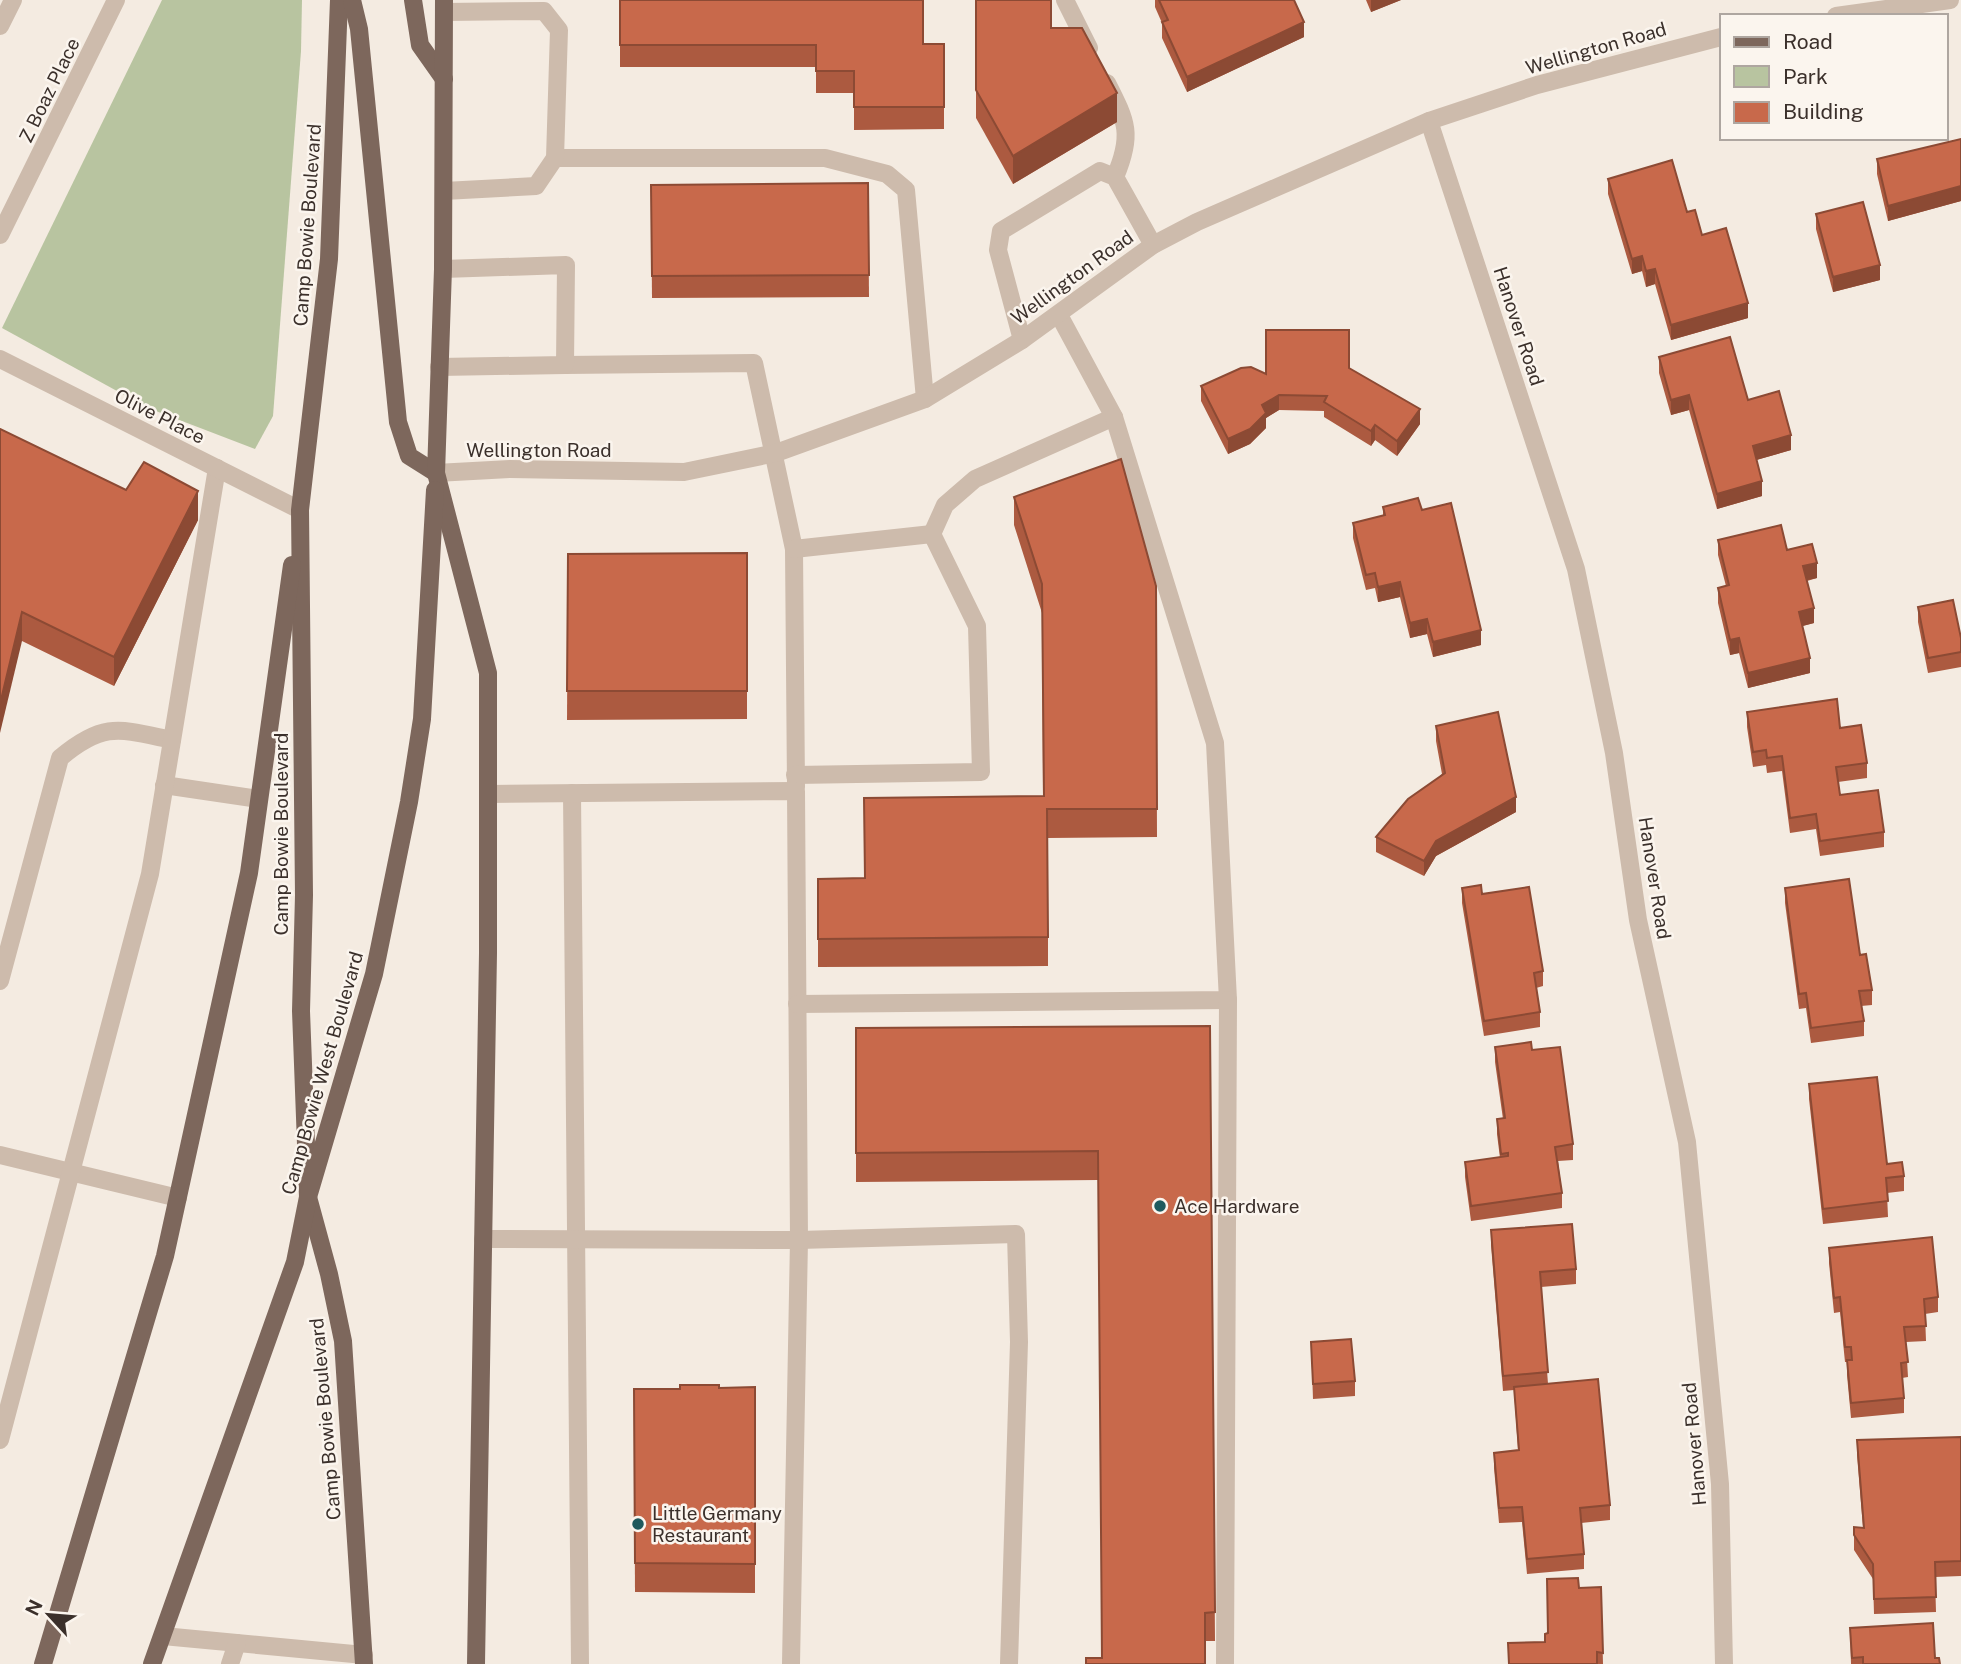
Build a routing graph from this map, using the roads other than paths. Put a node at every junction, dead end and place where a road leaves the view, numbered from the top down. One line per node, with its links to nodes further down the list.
1 (13, 0): 10 (street)
2 (116, 0): 17 (street, Z Boaz Place)
3 (339, 0): 30 (main road, Camp Bowie Boulevard)
4 (352, 0): 29 (main road)
5 (413, 0): 12 (main road)
6 (1065, 0): 15 (street)
7 (1950, 0): 9 (street)
8 (444, 6): 12 (main road); 14 (street)
9 (1850, 14)
10 (0, 26)
11 (1720, 37): 13 (street, Wellington Road)
12 (444, 79): 16 (main road)
13 (1429, 121): 18 (street, Wellington Road); 62 (street, Hanover Road)
14 (555, 158): 16 (street); 25 (street)
15 (1115, 177): 18 (street); 21 (street)
16 (444, 191): 19 (main road)
17 (0, 235)
18 (1153, 245): 20 (street, Wellington Road)
19 (443, 269): 23 (street); 24 (main road)
20 (1059, 314): 21 (street, Wellington Road); 26 (street)
21 (1021, 340): 25 (street, Wellington Road)
22 (0, 359): 28 (street, Olive Place)
23 (565, 365): 24 (street); 27 (street)
24 (439, 367): 29 (main road)
25 (925, 399): 27 (street, Wellington Road)
26 (1114, 417): 31 (street); 40 (street)
27 (776, 453): 29 (street, Wellington Road); 32 (street)
28 (217, 468): 30 (street, Olive Place); 33 (street)
29 (436, 472): 37 (main road); 44 (main road, Camp Bowie West Boulevard)
30 (300, 510): 38 (main road); 44 (main road, Camp Bowie Boulevard)
31 (932, 534): 32 (street); 34 (street)
32 (794, 550): 34 (street)
33 (172, 740): 35 (street); 39 (street)
34 (796, 783): 36 (street); 41 (street)
35 (164, 785): 38 (street); 43 (street)
36 (572, 793): 37 (street); 47 (street)
37 (488, 794): 46 (main road)
38 (259, 799): 45 (main road)
39 (0, 981)
40 (1228, 1000): 41 (street); 61 (street)
41 (797, 1004): 48 (street)
42 (0, 1155): 43 (street)
43 (71, 1173): 45 (street); 49 (street)
44 (308, 1197): 50 (main road, Camp Bowie West Boulevard); 53 (main road, Camp Bowie Boulevard)
45 (178, 1198): 54 (main road)
46 (483, 1239): 47 (street); 57 (main road)
47 (574, 1240): 48 (street); 58 (street)
48 (799, 1240): 59 (street); 60 (street)
49 (0, 1440)
50 (163, 1636): 51 (street); 55 (main road, Camp Bowie West Boulevard)
51 (237, 1643): 52 (street); 56 (street)
52 (308, 1657): 53 (street)
53 (364, 1660)
54 (43, 1664)
55 (152, 1664)
56 (230, 1664)
57 (476, 1664)
58 (580, 1664)
59 (791, 1664)
60 (1009, 1664)
61 (1226, 1664)
62 (1724, 1664)

